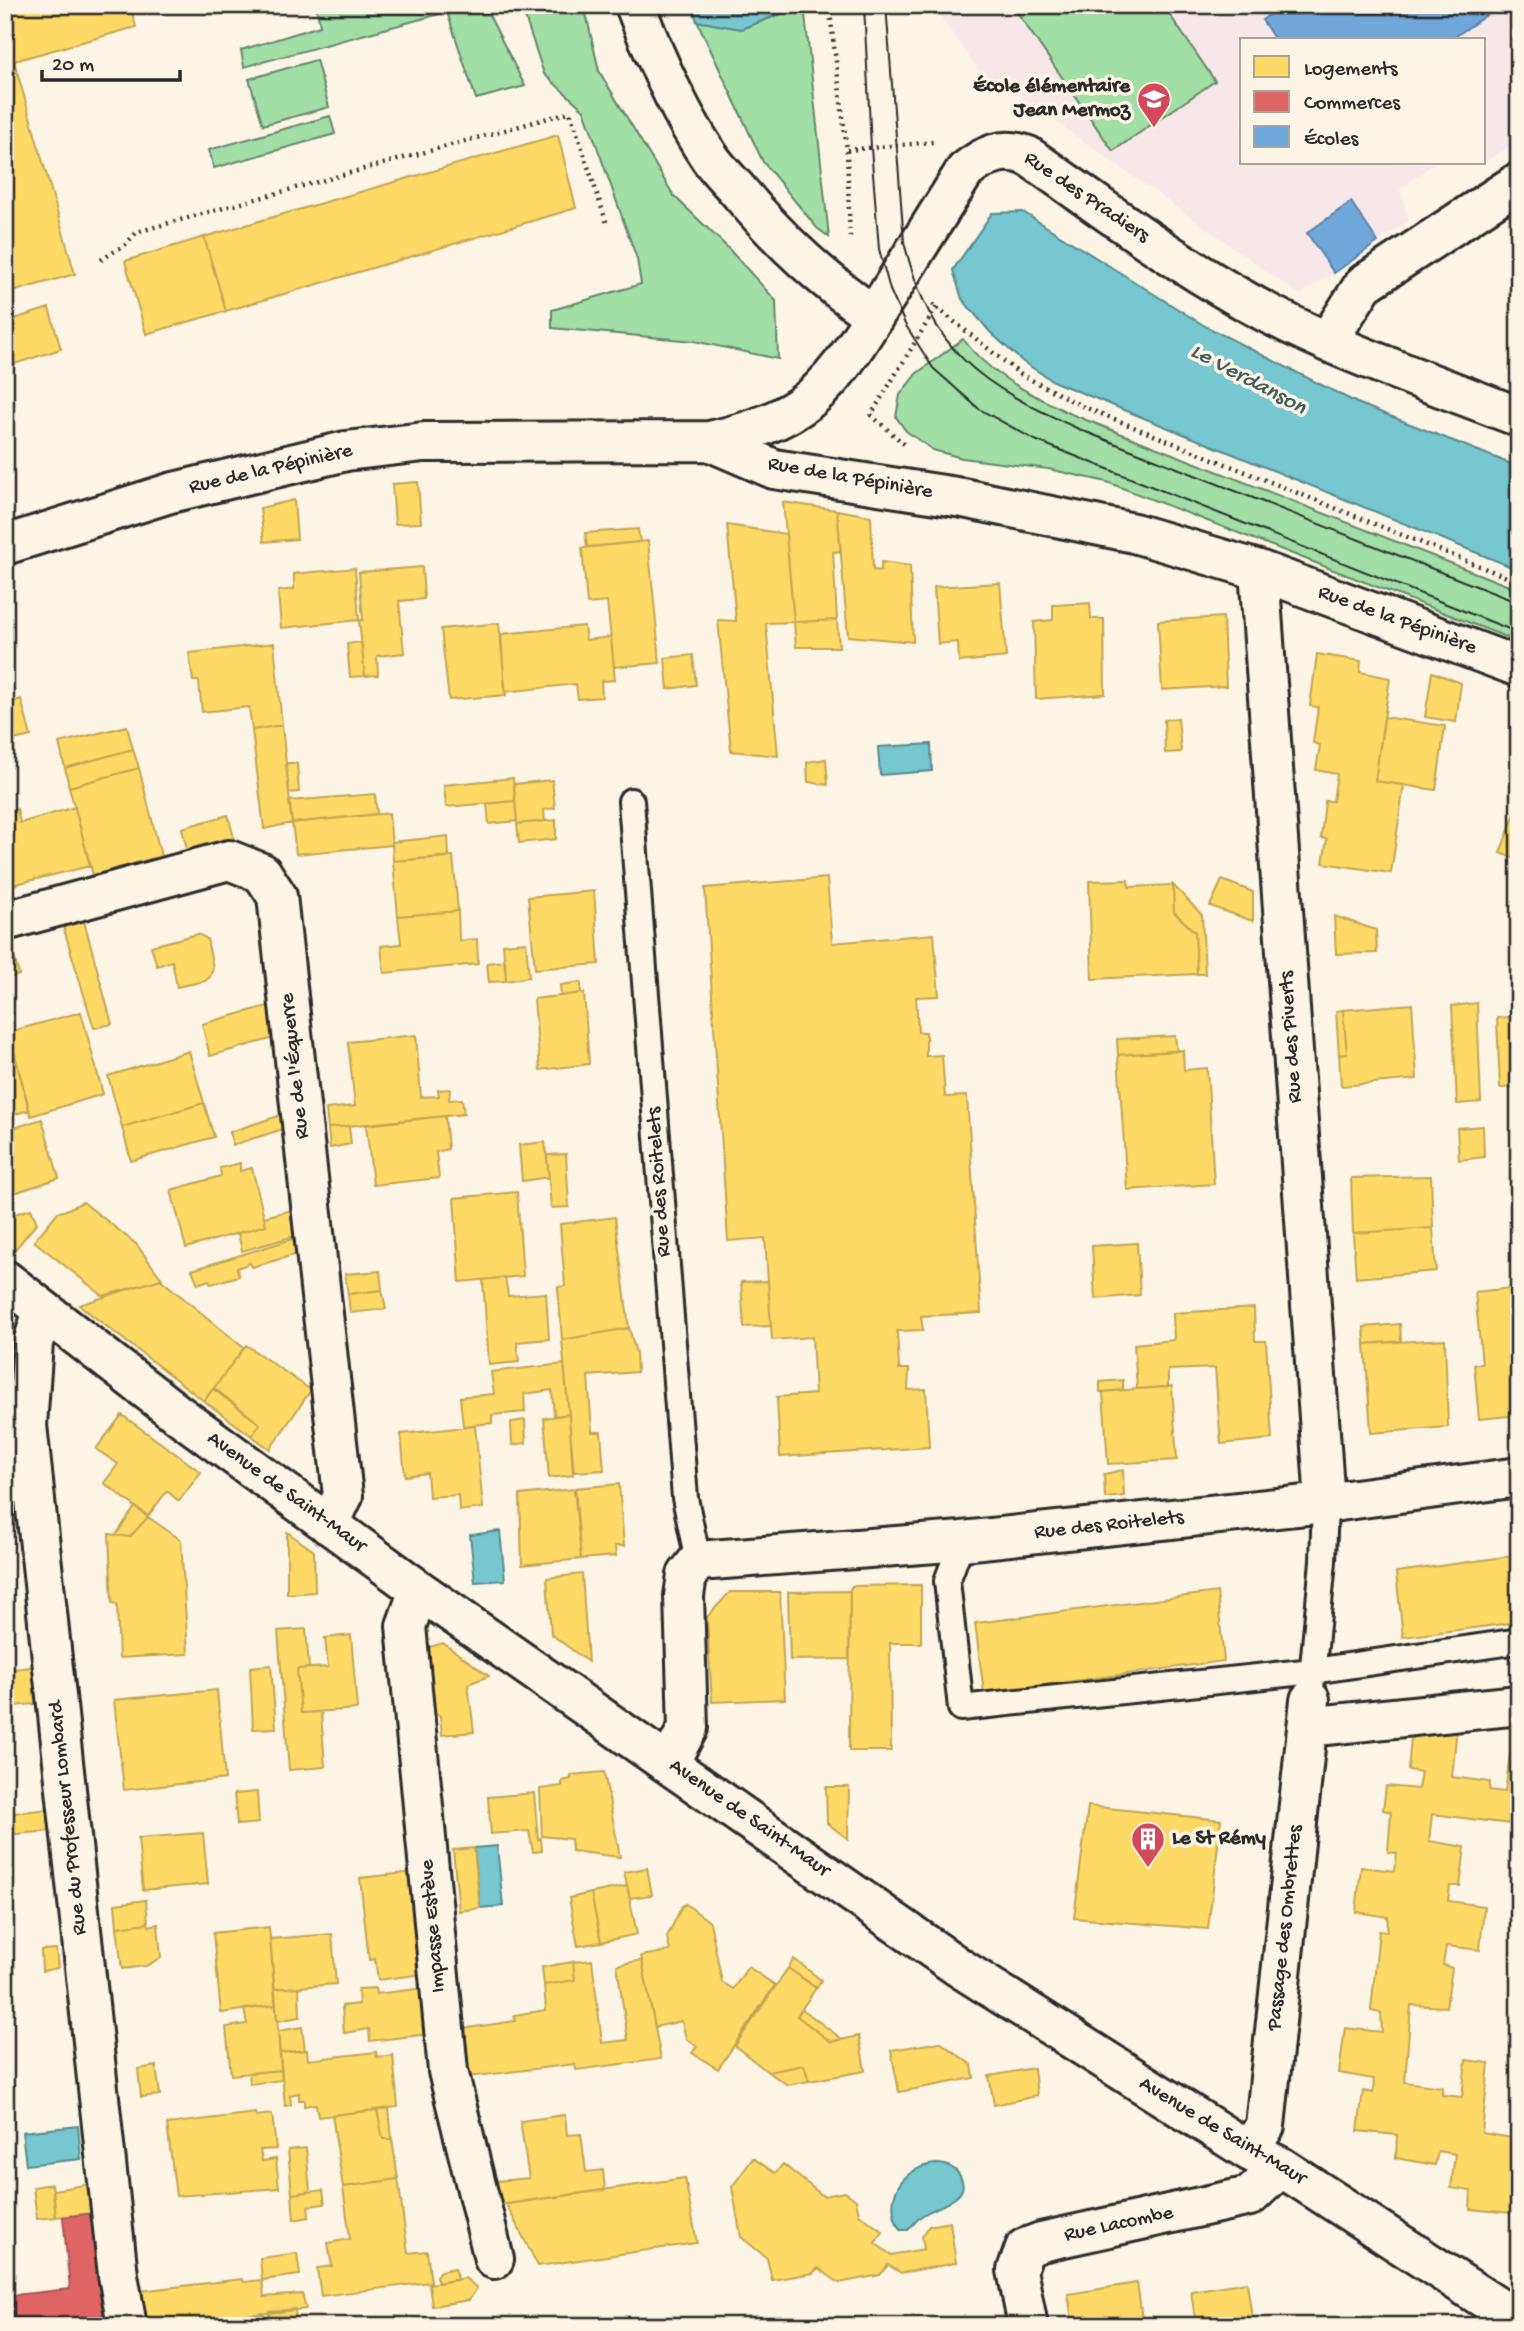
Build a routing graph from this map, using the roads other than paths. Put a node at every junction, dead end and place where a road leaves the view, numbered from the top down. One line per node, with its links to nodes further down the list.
1 (635, 5): 3 (street)
2 (1519, 182): 4 (street)
3 (874, 316): 4 (street, Rue des Pradiers); 6 (street, Rue des Pradiers)
4 (1327, 342): 5 (street, Rue des Pradiers)
5 (1519, 417)
6 (709, 441): 7 (street, Rue de la Pépinière); 8 (street, Rue de la Pépinière)
7 (5, 545)
8 (1259, 570): 9 (street, Rue de la Pépinière); 15 (street, Rue des Piverts)
9 (1519, 667)
10 (631, 801): 18 (lane, Rue des Roitelets)
11 (5, 921): 16 (street, Rue de l'Équerre)
12 (5, 1280): 13 (street, Avenue de Saint-Maur)
13 (43, 1310): 16 (street, Avenue de Saint-Maur); 27 (street, Rue du Professeur Lombard)
14 (1519, 1477): 15 (street, Rue des Roitelets)
15 (1325, 1503): 17 (street, Rue des Roitelets); 21 (lane)
16 (329, 1525): 19 (street, Avenue de Saint-Maur)
17 (962, 1541): 18 (street, Rue des Roitelets); 21 (lane)
18 (698, 1561): 23 (street)
19 (419, 1590): 23 (street, Avenue de Saint-Maur); 25 (street, Impasse Estève)
20 (1519, 1641): 21 (lane)
21 (1310, 1700): 22 (street); 24 (street, Passage des Ombrettes)
22 (1519, 1706)
23 (669, 1763): 24 (street, Avenue de Saint-Maur)
24 (1265, 2159): 26 (street, Avenue de Saint-Maur); 28 (street, Rue Lacombe)
25 (494, 2259)
26 (1519, 2321)
27 (127, 2326)
28 (1028, 2326)

